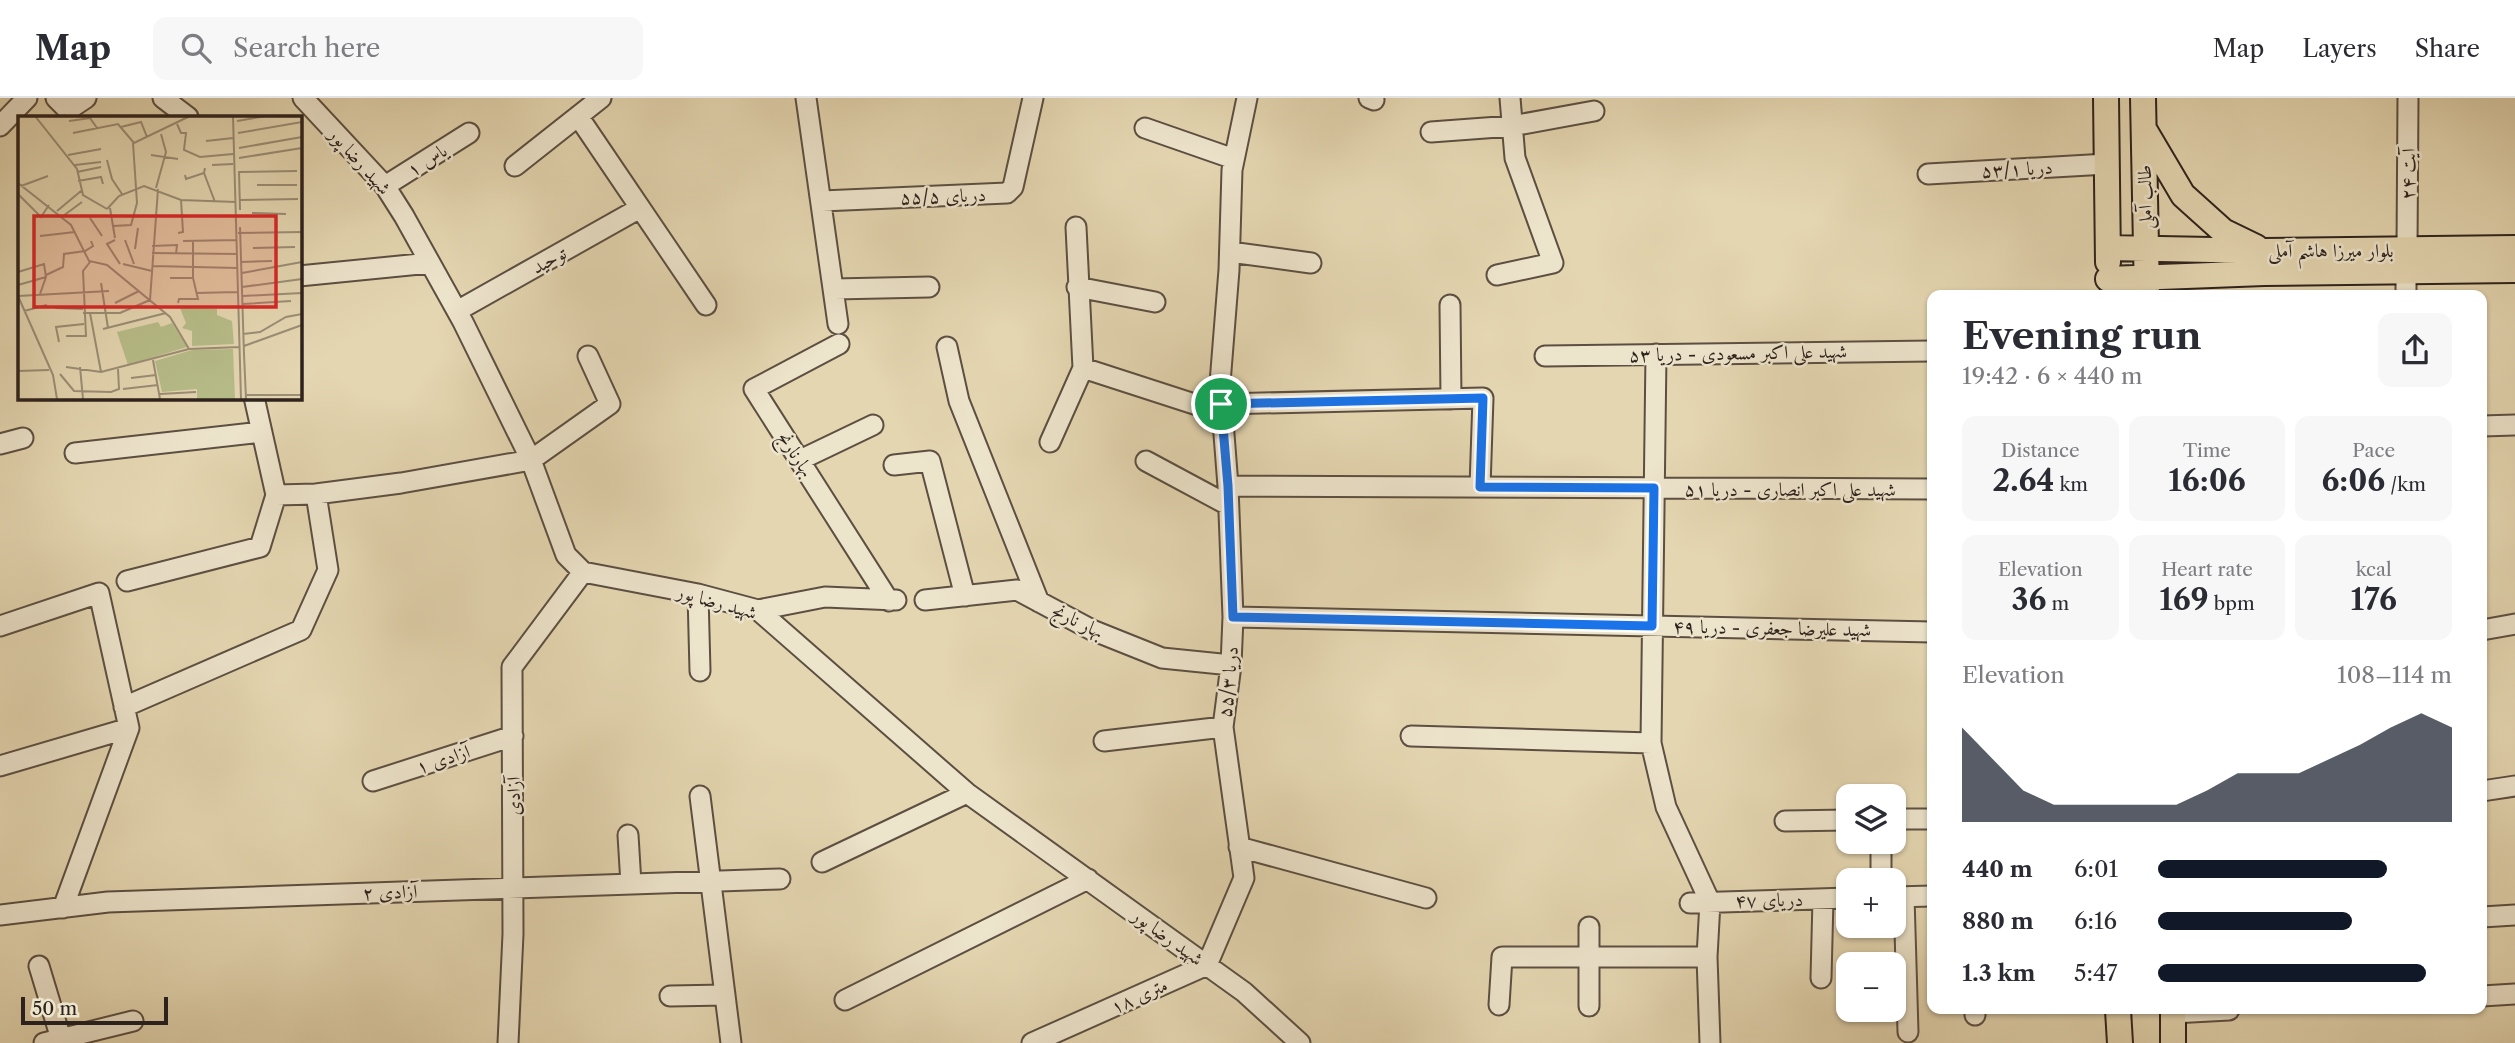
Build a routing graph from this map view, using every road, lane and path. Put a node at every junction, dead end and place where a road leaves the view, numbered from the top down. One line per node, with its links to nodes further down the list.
1 (27, 98): 18 (street)
2 (56, 98): 3 (street)
3 (86, 98)
4 (163, 98): 15 (street)
5 (305, 98): 27 (street, شهید رضا پور)
6 (601, 98): 16 (street)
7 (806, 98): 28 (street)
8 (1033, 98): 28 (street, دریای ۵۵/۵)
9 (1247, 98): 23 (street, دریا ۵۵/۳)
10 (1510, 98): 17 (street)
11 (2106, 98): 24 (main road, طالب آملی)
12 (2143, 98): 20 (main road, طالب آملی)
13 (2408, 98): 39 (street, آیت ۲۴)
14 (1594, 111): 17 (street)
15 (187, 116)
16 (578, 116): 25 (street); 29 (street)
17 (1512, 126): 21 (street); 40 (street)
18 (0, 127)
19 (1145, 128): 23 (street)
20 (2143, 128): 31 (main road, طالب آملی); 35 (main road)
21 (1431, 132)
22 (469, 134): 27 (street, یاس ۱)
23 (1234, 159): 34 (street, دریا ۵۵/۳)
24 (2106, 164): 26 (street, دریا ۵۳/۱); 32 (main road, طالب آملی)
25 (515, 166)
26 (1928, 174)
27 (385, 186): 36 (street, شهید رضا پور)
28 (822, 201): 46 (street)
29 (640, 208): 50 (street); 51 (street, توحید)
30 (1076, 227): 43 (street)
31 (2146, 247): 32 (main road, بلوار میرزا هاشم آملی); 35 (main road, بلوار میرزا هاشم آملی); 45 (main road, طالب آملی)
32 (2108, 248): 44 (main road, طالب آملی)
33 (2515, 248): 39 (main road, بلوار میرزا هاشم آملی)
34 (1230, 251): 37 (street); 62 (street, دریا ۵۵/۳)
35 (2263, 262): 39 (main road, بلوار میرزا هاشم آملی); 45 (main road, بلوار میرزا هاشم آملی); 47 (main road)
36 (430, 263): 41 (street); 51 (street, شهید رضا پور)
37 (1311, 263)
38 (2515, 270): 39 (main road, بلوار میرزا هاشم آملی)
39 (2406, 272)
40 (1497, 275)
41 (301, 276)
42 (929, 286): 46 (street)
43 (1077, 287): 48 (street); 59 (street)
44 (2108, 287): 45 (main road, بلوار میرزا هاشم آملی)
45 (2147, 287)
46 (834, 289): 52 (street)
47 (2229, 290)
48 (1156, 302)
49 (1450, 305): 61 (street)
50 (706, 306)
51 (457, 311): 71 (street, شهید رضا پور)
52 (838, 324)
53 (839, 344): 72 (street, بهارنارنج)
54 (947, 347): 86 (street)
55 (1927, 351): 56 (street, شهید علی اکبر مسعودی - دریا ۵۳)
56 (1656, 354): 58 (street, شهید علی اکبر مسعودی - دریا ۵۳); 76 (street)
57 (587, 356): 71 (street)
58 (1545, 356)
59 (1083, 368): 62 (street); 68 (street)
60 (254, 399): 66 (street)
61 (1451, 399): 62 (street); 75 (street)
62 (1221, 409): 80 (street, دریا ۵۵/۳)
63 (873, 425): 72 (street)
64 (2515, 425): 65 (street)
65 (2487, 426)
66 (262, 432): 70 (street); 79 (street)
67 (23, 438): 69 (street)
68 (1050, 442)
69 (0, 444)
70 (75, 453)
71 (531, 460): 78 (street); 81 (street, شهید رضا پور)
72 (800, 460): 87 (street, بهارنارنج)
73 (1146, 461): 80 (street)
74 (894, 465): 84 (street)
75 (1480, 487): 76 (street, شهید علی اکبر انصاری - دریا ۵۱); 80 (street, شهید علی اکبر انصاری - دریا ۵۱)
76 (1654, 488): 77 (street, شهید علی اکبر انصاری - دریا ۵۱); 91 (street)
77 (1927, 489)
78 (316, 494): 79 (street); 96 (street)
79 (276, 495): 82 (street)
80 (1228, 496): 88 (street, دریا ۵۵/۳)
81 (583, 572): 83 (street, شهید رضا پور); 99 (street, آزادی)
82 (127, 582)
83 (698, 594): 87 (street, شهید رضا پور); 95 (street)
84 (965, 596): 85 (street, بهار نارنج); 86 (street, بهار نارنج)
85 (925, 600)
86 (1039, 602): 94 (street, بهار نارنج)
87 (758, 610): 107 (street, شهید رضا پور)
88 (1233, 617): 91 (street, شهید علیرضا جعفری - دریا ۴۹); 94 (street, دریا ۵۵/۳)
89 (2515, 624): 92 (street)
90 (0, 626): 96 (street)
91 (1652, 626): 93 (street, شهید علیرضا جعفری - دریا ۴۹); 102 (street)
92 (2487, 629)
93 (1927, 632)
94 (1231, 665): 97 (street, دریا ۵۵/۳)
95 (700, 671)
96 (124, 707): 98 (street)
97 (1223, 727): 101 (street); 114 (street, دریا ۵۵/۳)
98 (129, 728): 103 (street); 128 (street)
99 (513, 736): 104 (street, آزادی ۱); 120 (street, آزادی)
100 (1410, 736): 102 (street)
101 (1104, 741)
102 (1651, 743): 126 (street)
103 (0, 766)
104 (373, 781)
105 (2515, 786): 106 (street)
106 (2487, 790)
107 (967, 793): 115 (street); 117 (street, شهید رضا پور)
108 (700, 796): 118 (street)
109 (1906, 819): 110 (street)
110 (1927, 819)
111 (1836, 820): 112 (street)
112 (1785, 821)
113 (628, 835): 119 (street)
114 (1239, 847): 123 (street); 136 (street, دریا ۵۵/۳)
115 (822, 862)
116 (780, 879): 118 (street, آزادی ۲)
117 (1088, 879): 136 (street, شهید رضا پور); 143 (street)
118 (711, 882): 119 (street, آزادی ۲); 140 (street)
119 (631, 884): 120 (street, آزادی ۲)
120 (513, 888): 128 (street, آزادی ۲); 151 (street, آزادی)
121 (1927, 896): 122 (street)
122 (1906, 897)
123 (1426, 898)
124 (1836, 898): 125 (street, دریای ۴۷)
125 (1823, 899): 126 (street, دریای ۴۷); 138 (street)
126 (1710, 902): 127 (street, دریای ۴۷); 135 (street)
127 (1690, 903)
128 (63, 908): 129 (street, آزادی ۲)
129 (0, 915)
130 (2515, 915): 131 (street)
131 (2487, 917)
132 (1589, 927): 134 (street)
133 (1902, 938): 149 (street)
134 (1589, 957): 135 (street); 144 (street); 145 (street)
135 (1707, 957): 155 (street)
136 (1207, 965): 153 (street, ۱۸ متری); 154 (street, شهید رضا پور)
137 (39, 966): 150 (street)
138 (1821, 978)
139 (2515, 994): 142 (street)
140 (725, 995): 141 (street); 152 (street)
141 (670, 996)
142 (2487, 996)
143 (845, 1000)
144 (1500, 1005)
145 (1589, 1006)
146 (2118, 1014): 156 (main road)
147 (2173, 1014): 157 (main road)
148 (133, 1021): 150 (street)
149 (1909, 1032)
150 (53, 1041)
151 (508, 1043)
152 (731, 1043)
153 (1031, 1043)
154 (1300, 1043)
155 (1710, 1043)
156 (2120, 1043)
157 (2173, 1043)

